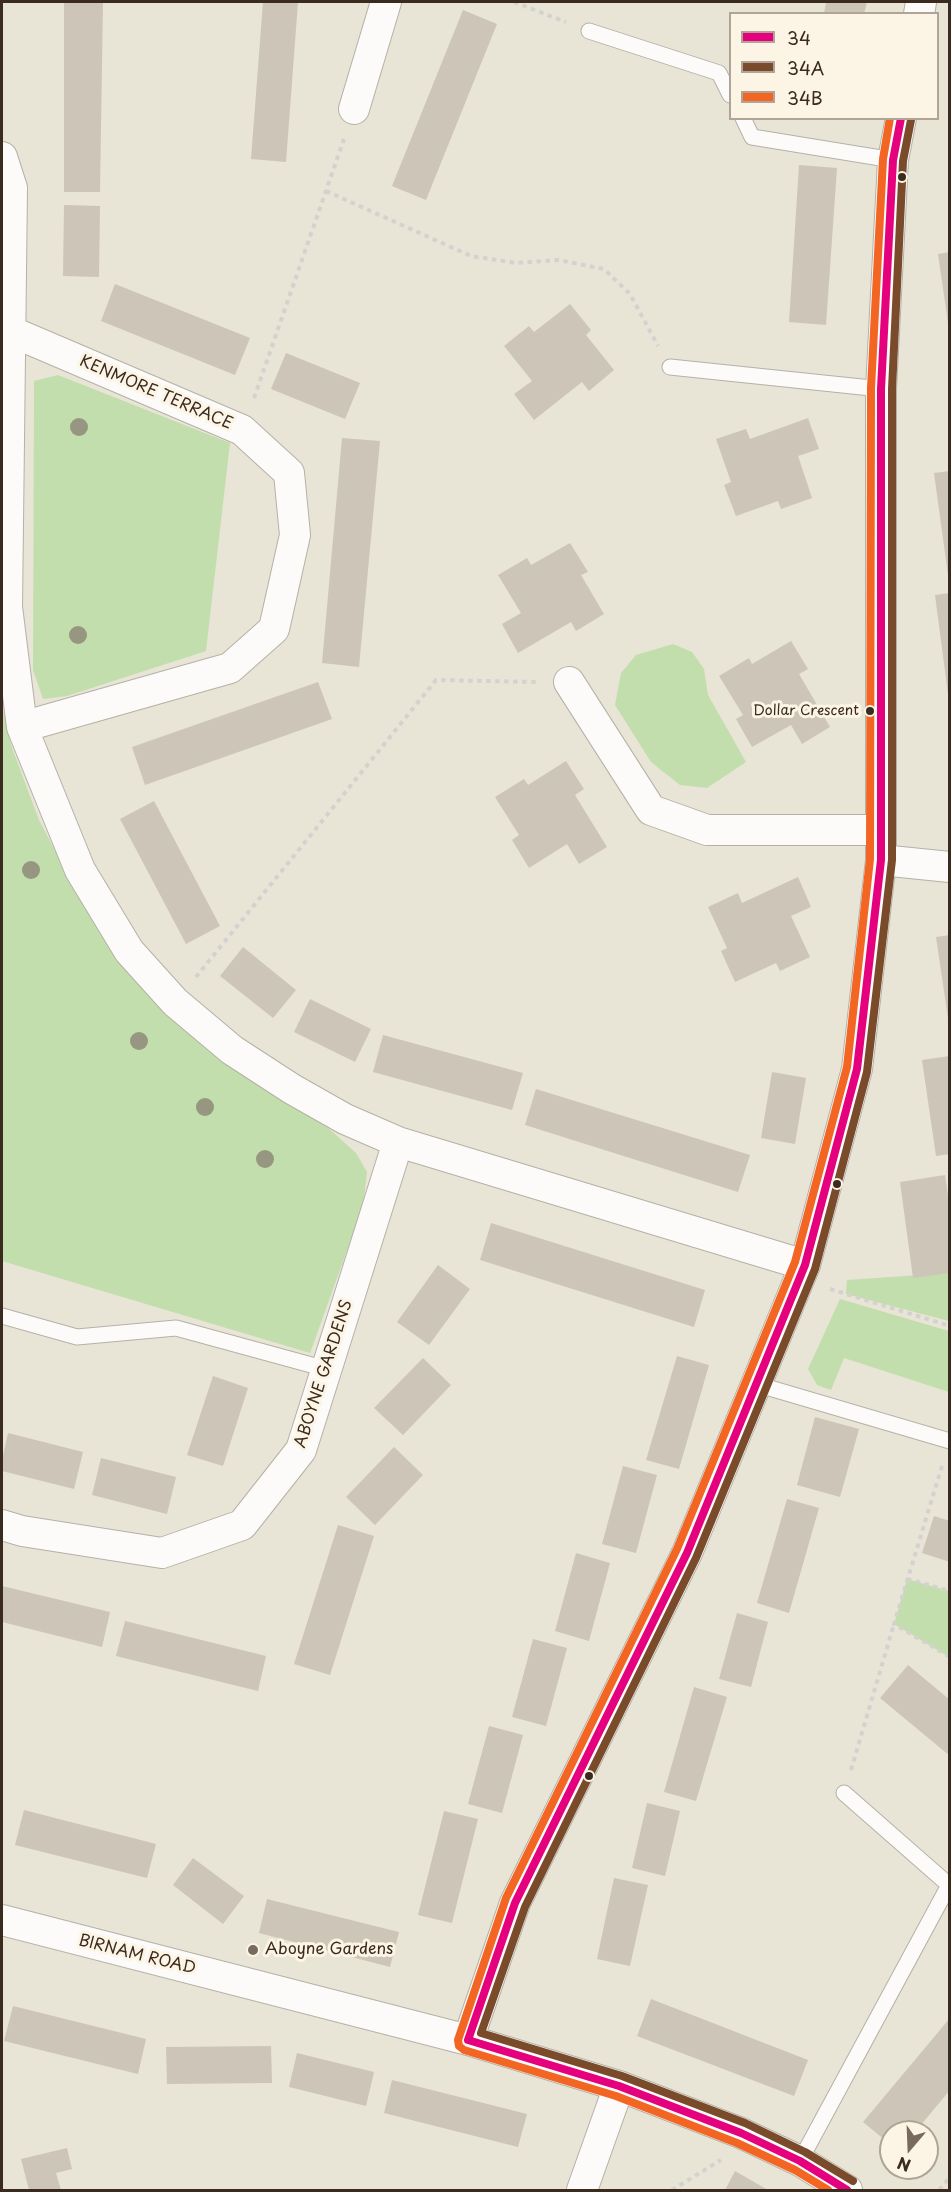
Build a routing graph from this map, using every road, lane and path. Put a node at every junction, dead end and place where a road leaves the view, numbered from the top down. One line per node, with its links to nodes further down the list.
1 (386, 2): 5 (street)
2 (514, 2): 3 (path)
3 (589, 31): 4 (lane)
4 (729, 93)
5 (354, 109): 10 (path)
6 (743, 120): 9 (lane)
7 (901, 120): 9 (street)
8 (2, 156): 11 (street)
9 (893, 160): 13 (street)
10 (326, 191): 12 (path); 14 (path)
11 (10, 331): 14 (street, KENMORE TERRACE); 16 (street)
12 (670, 367): 13 (lane)
13 (881, 389): 17 (street)
14 (242, 430): 16 (street, KENMORE TERRACE)
15 (569, 682): 17 (street); 20 (path)
16 (22, 727): 21 (street)
17 (880, 830): 18 (street)
18 (881, 860): 19 (street); 22 (street)
19 (950, 867)
20 (200, 972)
21 (398, 1142): 22 (street); 25 (street, ABOYNE GARDENS)
22 (802, 1272): 24 (path); 26 (street)
23 (2, 1316): 25 (lane)
24 (950, 1326)
25 (326, 1369): 28 (street, ABOYNE GARDENS)
26 (756, 1384): 27 (lane); 35 (street)
27 (949, 1441): 29 (path)
28 (2, 1525)
29 (907, 1579): 30 (path); 31 (path)
30 (950, 1591)
31 (894, 1624): 32 (path); 33 (path)
32 (950, 1657)
33 (844, 1792): 38 (lane)
34 (2, 1920): 35 (street, BIRNAM ROAD)
35 (468, 2040): 36 (street, BIRNAM ROAD)
36 (619, 2086): 37 (street, BIRNAM ROAD); 40 (street)
37 (755, 2139): 38 (street, BIRNAM ROAD); 41 (path)
38 (800, 2161): 42 (street, BIRNAM ROAD)
39 (950, 2177): 43 (path)
40 (582, 2190)
41 (672, 2190)
42 (847, 2190)
43 (939, 2190)

